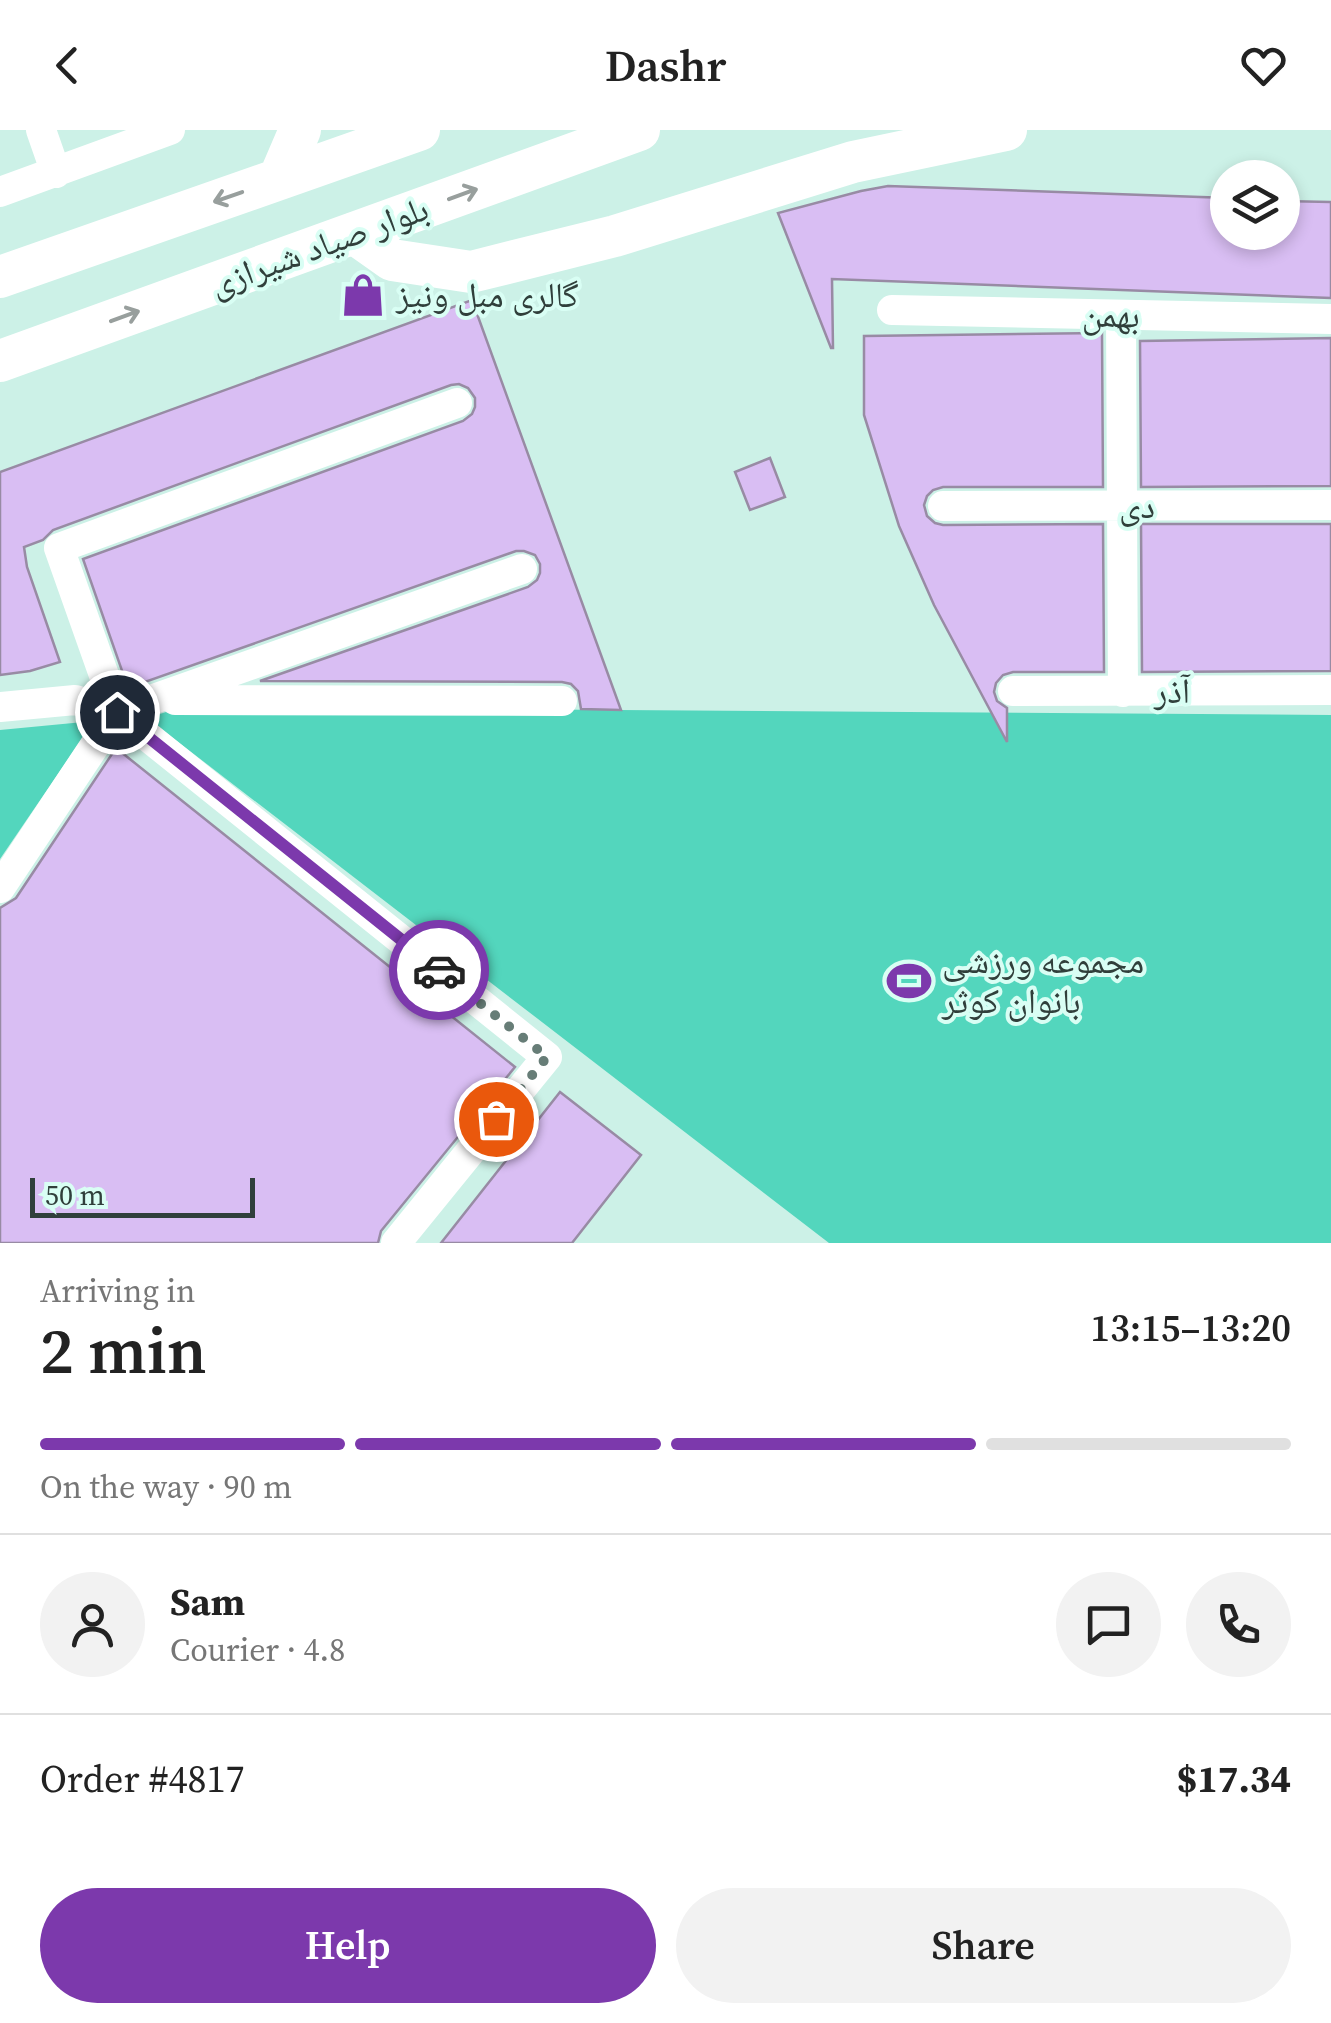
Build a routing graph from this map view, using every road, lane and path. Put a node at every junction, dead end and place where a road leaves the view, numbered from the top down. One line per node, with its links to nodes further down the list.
1 (42, 130): 7 (street)
2 (170, 130): 7 (street)
3 (300, 130): 8 (main road)
4 (420, 130): 8 (main road)
5 (639, 130): 10 (main road, بلوار صیاد شیرازی, one-way to 5)
6 (1006, 130): 10 (main road)
7 (56, 173): 9 (street)
8 (280, 179): 11 (main road, one-way to 11)
9 (0, 192)
10 (354, 233): 15 (main road, بلوار صیاد شیرازی, one-way to 10)
11 (6, 275)
12 (892, 310): 13 (street, بهمن)
13 (1121, 315): 14 (street, بهمن); 20 (street)
14 (1331, 320)
15 (59, 340): 16 (main road, بلوار صیاد شیرازی); 17 (main road)
16 (0, 362)
17 (0, 372)
18 (457, 403): 29 (street)
19 (943, 506): 20 (street, دی)
20 (1121, 506): 21 (street, دی); 25 (street)
21 (1331, 506)
22 (522, 568): 26 (street)
23 (1331, 690): 25 (street, آذر)
24 (1013, 691): 25 (street, آذر)
25 (1122, 692)
26 (152, 700): 27 (street); 29 (street)
27 (562, 700)
28 (0, 708): 29 (street)
29 (117, 712): 30 (street); 31 (street)
30 (0, 888)
31 (396, 1243)

